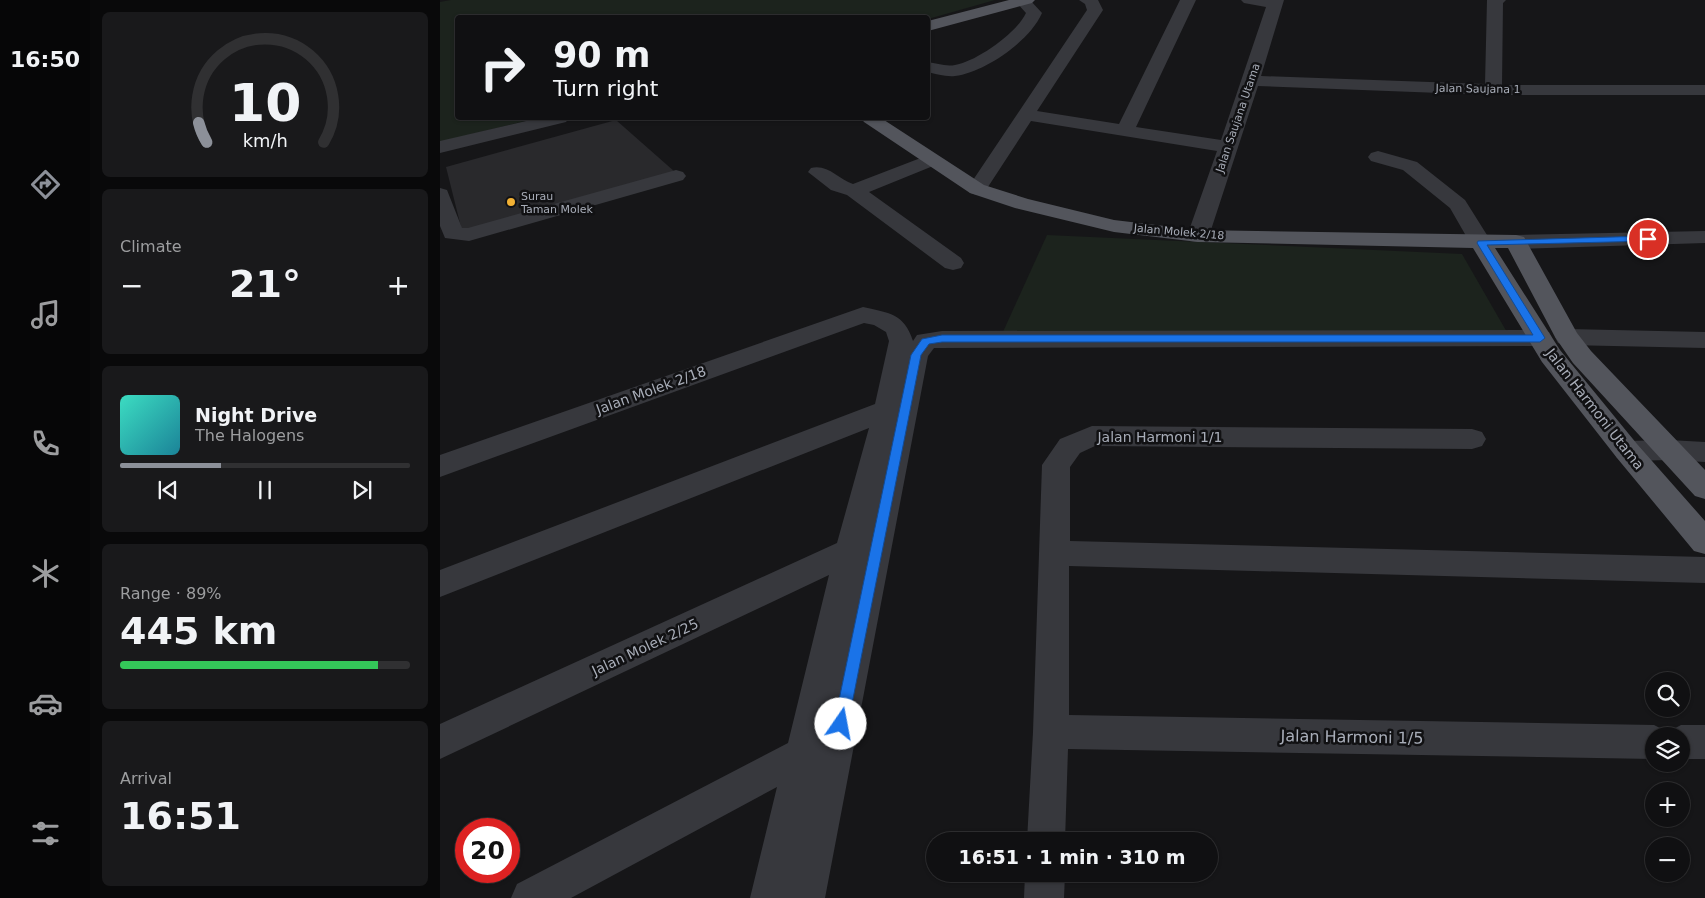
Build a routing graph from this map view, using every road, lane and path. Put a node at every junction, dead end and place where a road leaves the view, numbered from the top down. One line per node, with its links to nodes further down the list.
1 (1090, 0): 12 (street)
2 (1188, 0): 15 (street)
3 (1249, 0): 6 (street)
4 (1496, 0): 10 (street)
5 (1025, 1): 7 (main road); 8 (street)
6 (1276, 2): 9 (street, Jalan Saujana Utama)
7 (930, 25)
8 (930, 67)
9 (1251, 81): 10 (street, Jalan Saujana 1); 17 (street, Jalan Saujana Utama)
10 (1493, 90): 11 (street, Jalan Saujana 1)
11 (1705, 90)
12 (1026, 114): 15 (street); 22 (street)
13 (552, 120): 16 (street)
14 (873, 120): 19 (main road, Jalan Molek 2/18)
15 (1124, 130): 17 (street)
16 (440, 147)
17 (1229, 147): 25 (street, Jalan Saujana Utama)
18 (1378, 157): 28 (street)
19 (931, 160): 22 (main road, Jalan Molek 2/18); 23 (street)
20 (818, 172): 23 (street)
21 (676, 176): 24 (street)
22 (977, 189): 25 (main road, Jalan Molek 2/18)
23 (854, 191): 29 (street)
24 (440, 194)
25 (1198, 236): 28 (main road, Jalan Molek 2/18)
26 (1705, 237): 27 (street)
27 (1516, 242): 28 (main road, Jalan Molek 2/18); 30 (main road, Jalan Harmoni Utama)
28 (1481, 243): 31 (main road, Jalan Harmoni Utama)
29 (953, 263)
30 (1567, 337): 32 (street); 35 (main road, Jalan Harmoni Utama)
31 (1540, 338): 36 (main road, Jalan Harmoni Utama); 55 (street)
32 (1705, 340)
33 (887, 410): 38 (street, Jalan Molek 2/18); 41 (street); 44 (street)
34 (1472, 440): 42 (street, Jalan Harmoni 1/1)
35 (1669, 450): 36 (street); 37 (street); 39 (main road, Jalan Harmoni Utama)
36 (1627, 451): 40 (main road, Jalan Harmoni Utama)
37 (1705, 452)
38 (440, 466)
39 (1705, 488)
40 (1705, 542)
41 (850, 551): 46 (street, Jalan Molek 2/25); 50 (street)
42 (1053, 553): 43 (street); 45 (street, Jalan Harmoni 1/1)
43 (1705, 570)
44 (440, 584)
45 (1051, 732): 47 (street, Jalan Harmoni 1/5); 51 (street, Jalan Harmoni 1/1)
46 (440, 742)
47 (1645, 742)
48 (1690, 742): 49 (street)
49 (1705, 742)
50 (803, 754): 53 (street); 54 (street)
51 (1046, 832)
52 (1045, 882): 56 (street)
53 (531, 898)
54 (770, 898)
55 (805, 898)
56 (1044, 898)

